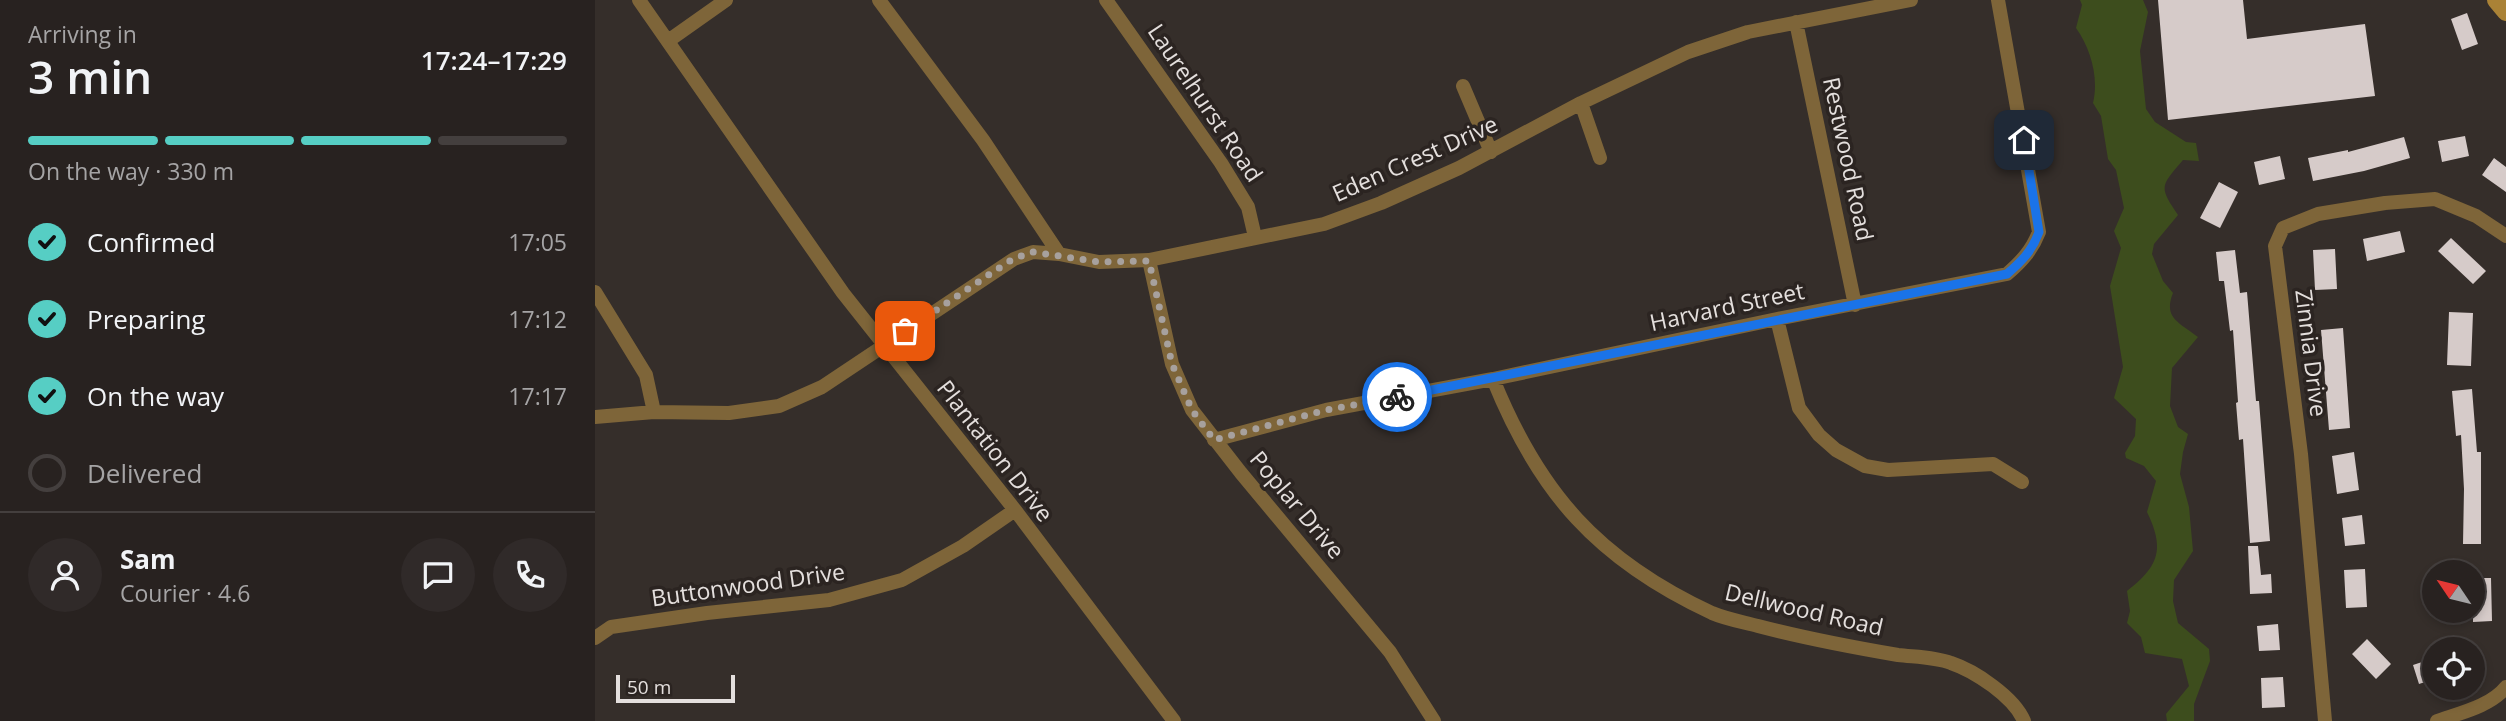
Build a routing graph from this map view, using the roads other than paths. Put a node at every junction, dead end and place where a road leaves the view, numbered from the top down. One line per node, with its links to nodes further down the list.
1 (639, 0): 10 (street, Plantation Drive)
2 (726, 0): 10 (street)
3 (879, 0): 17 (street)
4 (1106, 0): 16 (street, Laurelhurst Road)
5 (1911, 0): 9 (street, Eden Crest Drive)
6 (1998, 0): 20 (street, Harvard Street)
7 (2496, 0): 8 (main road)
8 (2506, 12)
9 (1797, 22): 12 (street, Eden Crest Drive); 20 (street, Restwood Road)
10 (668, 41): 22 (street, Plantation Drive)
11 (1463, 86): 13 (street)
12 (1581, 103): 13 (street, Eden Crest Drive); 14 (street)
13 (1491, 152): 16 (street, Eden Crest Drive)
14 (1600, 158)
15 (2506, 236): 34 (street, Zinnia Drive)
16 (1255, 237): 18 (street, Eden Crest Drive)
17 (1059, 254): 18 (street, Eden Crest Drive); 22 (street, Eden Crest Drive)
18 (1149, 261): 26 (street, Poplar Drive)
19 (595, 292): 24 (street)
20 (1855, 305): 21 (street, Harvard Street)
21 (1777, 319): 23 (street, Harvard Street); 27 (street)
22 (883, 347): 24 (street, Eden Crest Drive); 28 (street, Plantation Drive)
23 (1493, 379): 26 (street, Harvard Street); 33 (street, Dellwood Road)
24 (655, 412): 25 (street, Eden Crest Drive)
25 (595, 417)
26 (1214, 440): 32 (street, Poplar Drive)
27 (2022, 482)
28 (1015, 510): 29 (street, Buttonwood Drive); 31 (street, Plantation Drive)
29 (595, 638)
30 (2506, 687): 35 (street)
31 (1174, 721)
32 (1434, 721)
33 (2024, 721)
34 (2325, 721)
35 (2437, 721)

